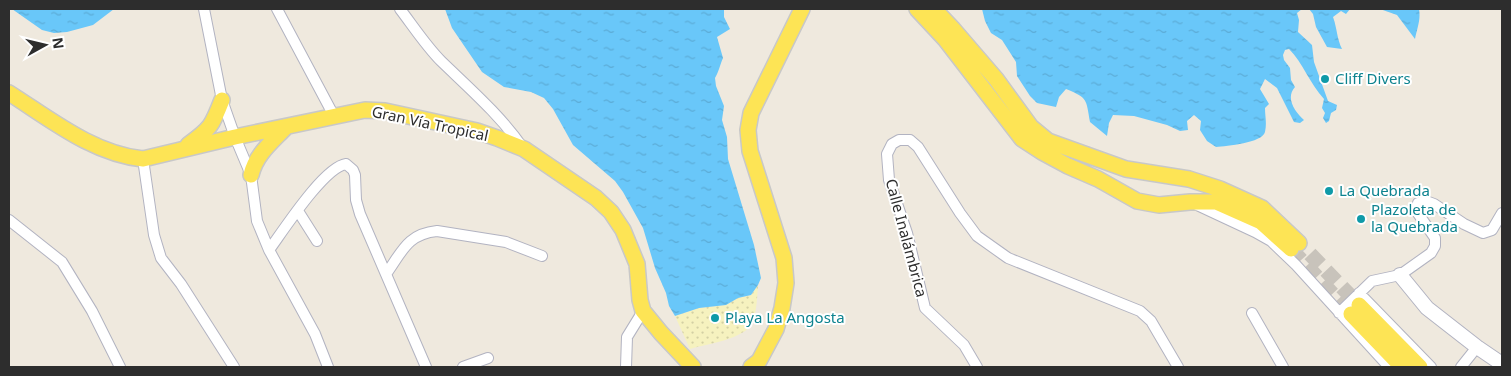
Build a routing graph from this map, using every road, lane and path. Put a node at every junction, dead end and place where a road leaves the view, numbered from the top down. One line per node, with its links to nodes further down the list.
1 (204, 9): 8 (street)
2 (277, 9): 9 (street)
3 (400, 9): 12 (street)
4 (917, 9): 16 (main road)
5 (934, 9): 16 (main road)
6 (802, 12): 38 (main road)
7 (9, 93): 14 (main road, Gran Vía Tropical)
8 (222, 100): 11 (street); 13 (main road)
9 (334, 116): 10 (main road, Gran Vía Tropical); 12 (main road, Gran Vía Tropical)
10 (286, 127): 11 (main road, Gran Vía Tropical); 15 (main road)
11 (235, 137): 13 (main road, Gran Vía Tropical); 15 (street)
12 (524, 149): 26 (main road, Gran Vía Tropical)
13 (181, 150): 14 (main road, Gran Vía Tropical)
14 (143, 159): 32 (street)
15 (251, 175): 21 (street)
16 (1190, 202): 25 (street)
17 (298, 211): 20 (street); 21 (street); 23 (street)
18 (1502, 213): 24 (street)
19 (9, 220): 31 (street)
20 (317, 241)
21 (269, 250): 33 (street)
22 (542, 256): 23 (street)
23 (386, 274): 34 (street)
24 (1400, 275): 25 (street); 28 (street)
25 (1352, 306): 42 (street); 43 (main road); 44 (main road); 45 (street)
26 (644, 311): 36 (street); 37 (main road, Gran Vía Tropical)
27 (1252, 313): 41 (street)
28 (1478, 347): 30 (street); 46 (street)
29 (488, 358): 35 (street)
30 (1502, 364)
31 (120, 367)
32 (234, 367)
33 (328, 367)
34 (426, 367)
35 (463, 367)
36 (626, 367)
37 (693, 367)
38 (751, 367)
39 (977, 367): 40 (street, Calle Inalámbrica)
40 (1178, 367)
41 (1283, 367)
42 (1388, 367)
43 (1402, 367)
44 (1420, 367)
45 (1431, 367)
46 (1461, 367)

